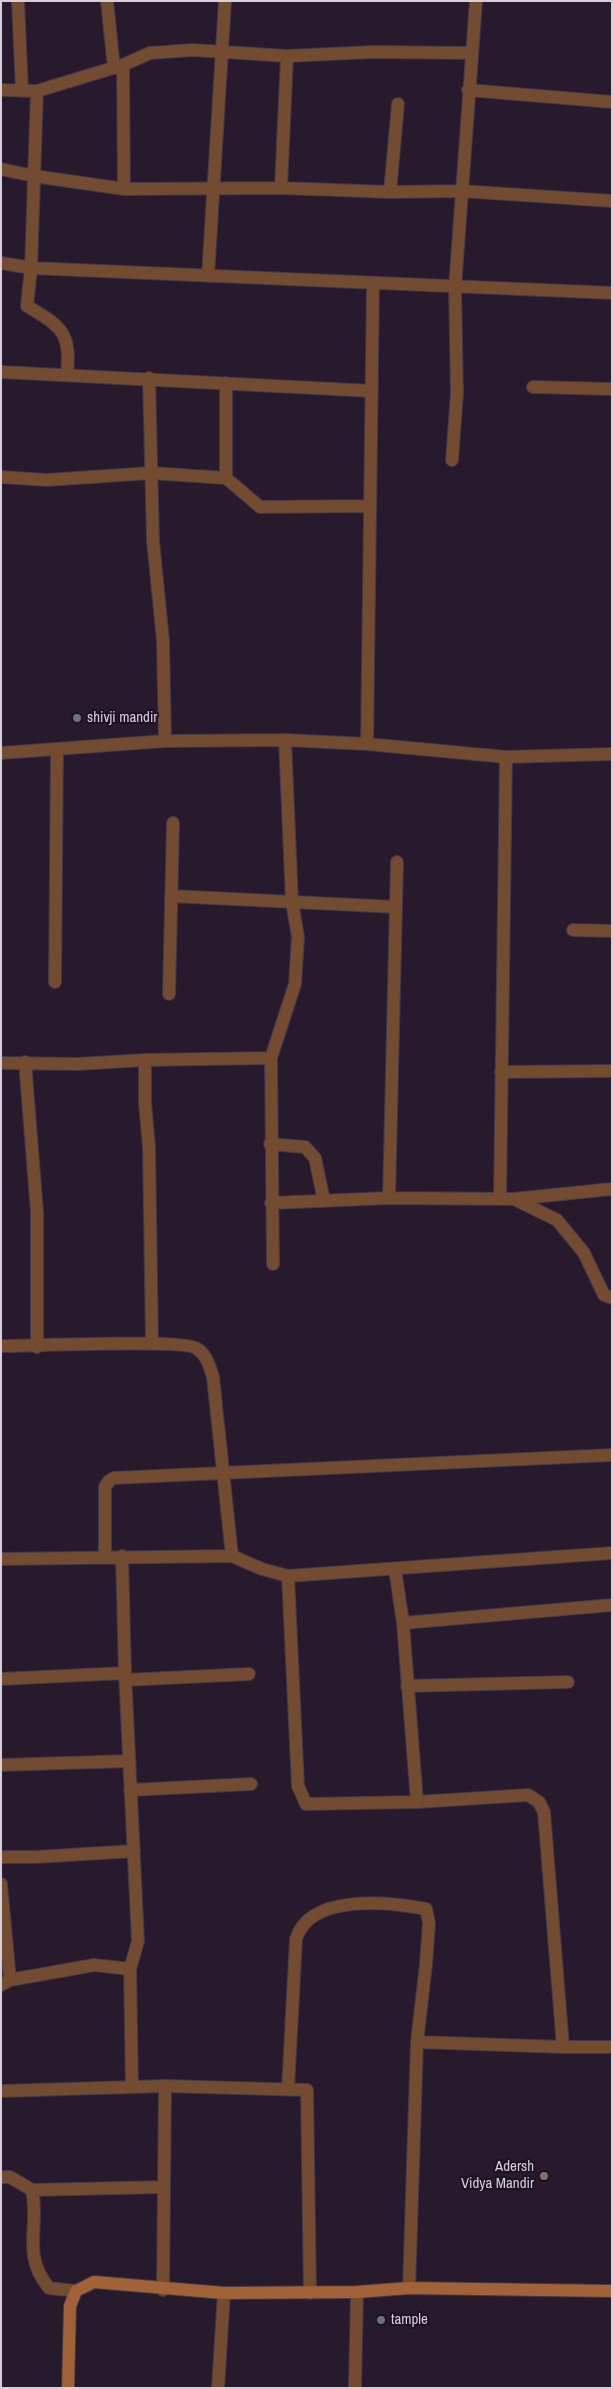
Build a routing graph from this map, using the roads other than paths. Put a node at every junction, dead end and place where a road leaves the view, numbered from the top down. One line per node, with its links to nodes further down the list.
1 (18, 1): 11 (street)
2 (107, 1): 8 (street)
3 (225, 1): 5 (street)
4 (476, 1): 6 (street)
5 (222, 51): 7 (street); 8 (street); 17 (street)
6 (471, 53): 7 (street); 10 (street)
7 (287, 56): 18 (street)
8 (118, 67): 12 (street); 19 (street)
9 (1, 90): 11 (street)
10 (468, 90): 13 (street); 20 (street)
11 (22, 91): 12 (street)
12 (37, 91): 16 (street)
13 (612, 102)
14 (398, 104): 21 (street)
15 (1, 169): 16 (street)
16 (34, 176): 19 (street); 24 (street)
17 (213, 187): 18 (street); 19 (street); 25 (street)
18 (281, 188): 21 (street)
19 (124, 189)
20 (462, 191): 21 (street); 22 (street); 27 (street)
21 (390, 192)
22 (612, 201)
23 (1, 264): 24 (street)
24 (31, 268): 25 (street); 30 (street)
25 (208, 276): 26 (street)
26 (373, 284): 27 (street); 35 (street)
27 (455, 286): 28 (street); 36 (street)
28 (612, 294)
29 (1, 372): 30 (street)
30 (67, 375): 31 (street)
31 (148, 378): 32 (street); 37 (street)
32 (226, 383): 35 (street); 39 (street)
33 (533, 387): 34 (street)
34 (612, 389)
35 (372, 391): 40 (street)
36 (452, 460)
37 (151, 473): 38 (street); 39 (street); 42 (street)
38 (1, 477)
39 (226, 478): 40 (street)
40 (370, 506): 43 (street)
41 (285, 740): 42 (street); 43 (street); 51 (street)
42 (165, 741): 44 (street)
43 (367, 744): 47 (street)
44 (57, 749): 45 (street); 55 (street)
45 (1, 753)
46 (612, 754): 47 (street)
47 (506, 757): 62 (street)
48 (173, 823): 50 (street)
49 (397, 862): 52 (street)
50 (171, 896): 51 (street); 56 (street)
51 (292, 902): 52 (street); 57 (street)
52 (396, 907): 65 (street)
53 (573, 930): 54 (street)
54 (612, 930)
55 (56, 982)
56 (169, 994)
57 (270, 1058): 58 (street); 63 (street)
58 (145, 1060): 59 (street); 72 (street)
59 (25, 1062): 60 (street); 74 (street)
60 (1, 1063)
61 (612, 1071): 62 (street)
62 (502, 1072): 66 (street)
63 (270, 1144): 68 (street); 69 (street)
64 (612, 1188): 67 (street)
65 (389, 1198): 66 (street); 68 (street)
66 (500, 1198): 67 (street)
67 (514, 1199): 71 (street)
68 (324, 1200): 69 (street)
69 (271, 1203): 70 (street)
70 (273, 1264)
71 (612, 1298)
72 (152, 1344): 74 (street); 76 (street)
73 (1, 1346): 74 (street)
74 (37, 1347)
75 (612, 1455): 76 (street)
76 (222, 1474): 79 (street); 80 (street)
77 (612, 1553): 82 (street)
78 (122, 1556): 79 (street); 80 (street); 87 (street)
79 (232, 1556): 83 (street)
80 (105, 1557): 81 (street)
81 (1, 1559)
82 (395, 1569): 83 (street); 85 (street)
83 (288, 1576): 95 (street)
84 (612, 1605): 85 (street)
85 (404, 1623): 90 (street)
86 (250, 1674): 87 (street)
87 (125, 1677): 88 (street); 91 (street)
88 (1, 1679)
89 (568, 1682): 90 (street)
90 (407, 1686): 95 (street)
91 (129, 1761): 92 (street); 94 (street)
92 (1, 1764)
93 (252, 1784): 94 (street)
94 (130, 1790): 96 (street)
95 (417, 1802): 102 (street)
96 (134, 1851): 97 (street); 99 (street)
97 (1, 1857)
98 (1, 1884): 100 (street)
99 (130, 1969): 100 (street); 105 (street)
100 (6, 1983)
101 (417, 2042): 102 (street); 106 (street); 111 (street)
102 (563, 2047): 103 (street)
103 (612, 2047)
104 (165, 2086): 105 (street); 106 (street); 109 (street)
105 (132, 2087): 107 (street)
106 (288, 2090): 114 (street)
107 (1, 2091)
108 (1, 2177): 110 (street)
109 (162, 2187): 110 (street); 113 (street)
110 (32, 2190): 112 (street)
111 (409, 2288): 115 (street); 116 (street)
112 (76, 2290): 113 (street); 118 (street)
113 (163, 2290): 117 (street)
114 (310, 2292): 115 (street); 117 (street)
115 (357, 2292): 120 (street)
116 (612, 2292)
117 (224, 2293): 119 (street)
118 (68, 2388)
119 (218, 2388)
120 (355, 2388)

